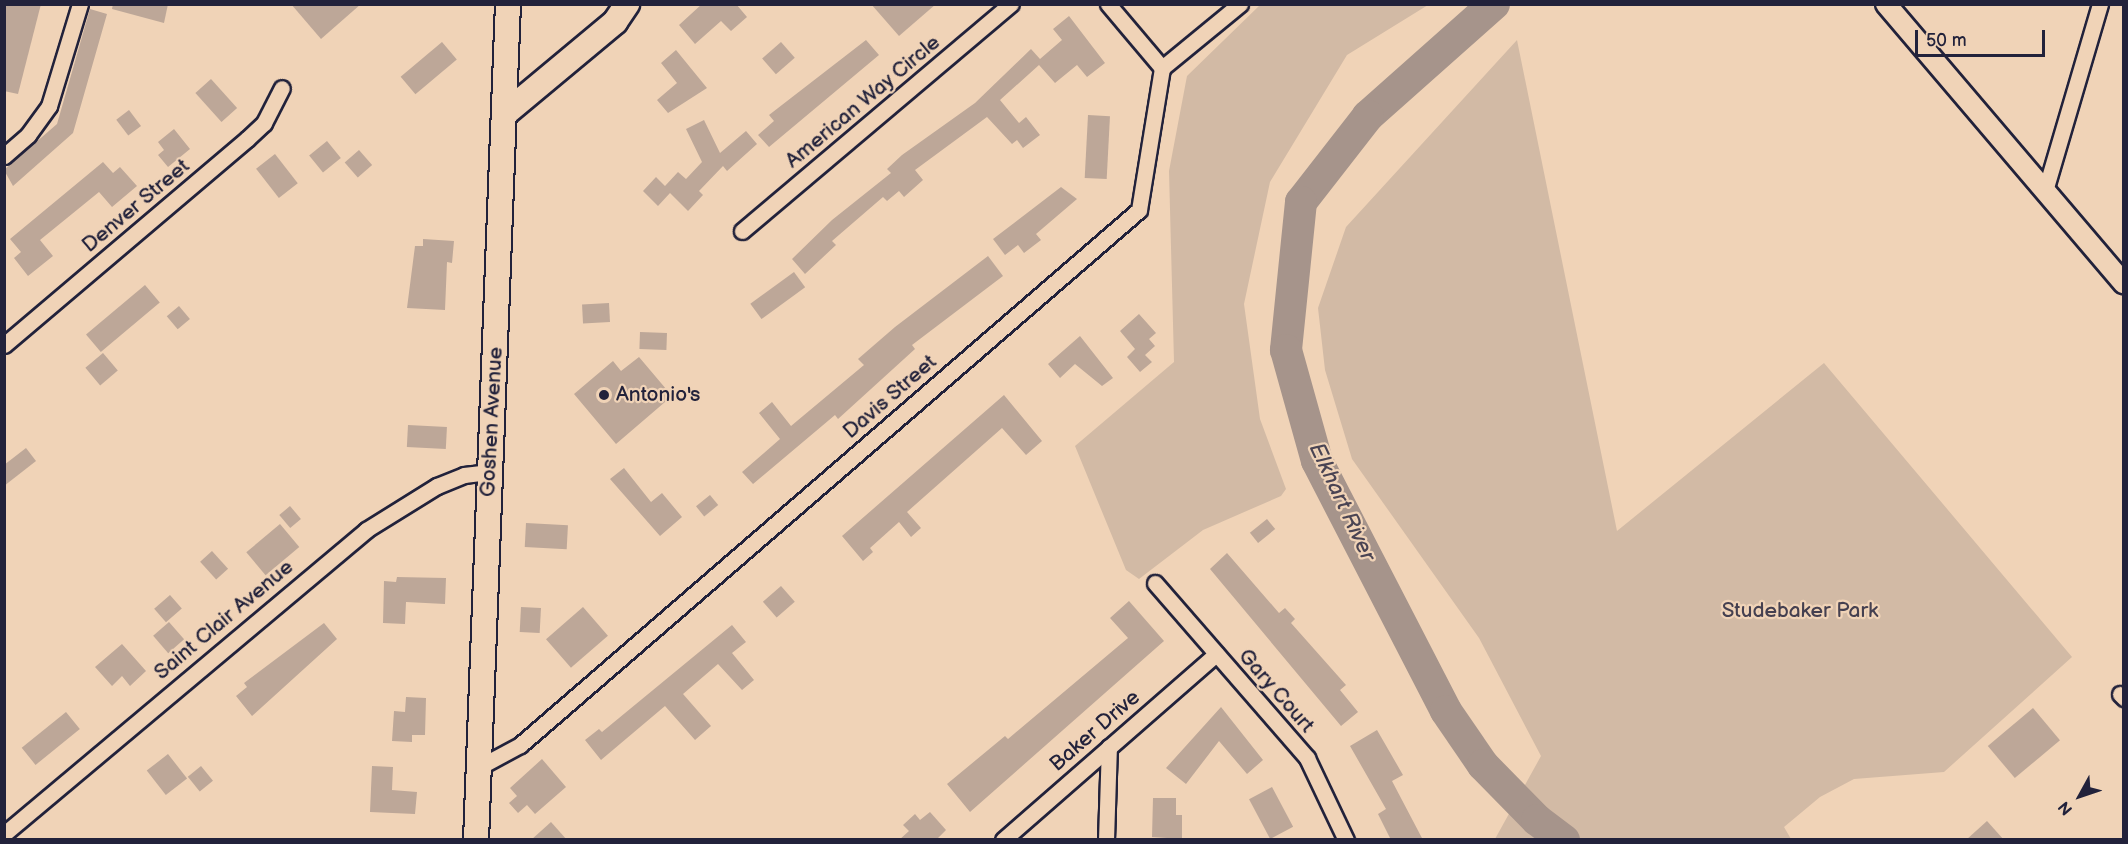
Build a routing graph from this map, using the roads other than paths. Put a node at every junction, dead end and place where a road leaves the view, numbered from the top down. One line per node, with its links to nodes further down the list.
1 (80, 4): 12 (street)
2 (508, 4): 11 (main road, Goshen Avenue)
3 (627, 4): 11 (main road)
4 (1011, 4): 14 (street, American Way Circle)
5 (1108, 4): 9 (street)
6 (1240, 4): 9 (street)
7 (1886, 4): 13 (street)
8 (2100, 4): 13 (street)
9 (1162, 68): 21 (street, Davis Street)
10 (282, 88): 16 (street, Denver Street)
11 (507, 112): 17 (main road, Goshen Avenue)
12 (4, 156)
13 (2045, 191): 15 (street)
14 (742, 231)
15 (2124, 284)
16 (4, 345)
17 (490, 472): 21 (main road, Goshen Avenue); 22 (street, Saint Clair Avenue)
18 (1155, 583): 19 (street, Gary Court)
19 (1216, 654): 20 (street, Baker Drive); 26 (street, Gary Court)
20 (1109, 747): 24 (street, Baker Drive); 25 (street)
21 (479, 767): 23 (main road, Goshen Avenue)
22 (4, 834)
23 (476, 840)
24 (1003, 840)
25 (1106, 840)
26 (1346, 840)

